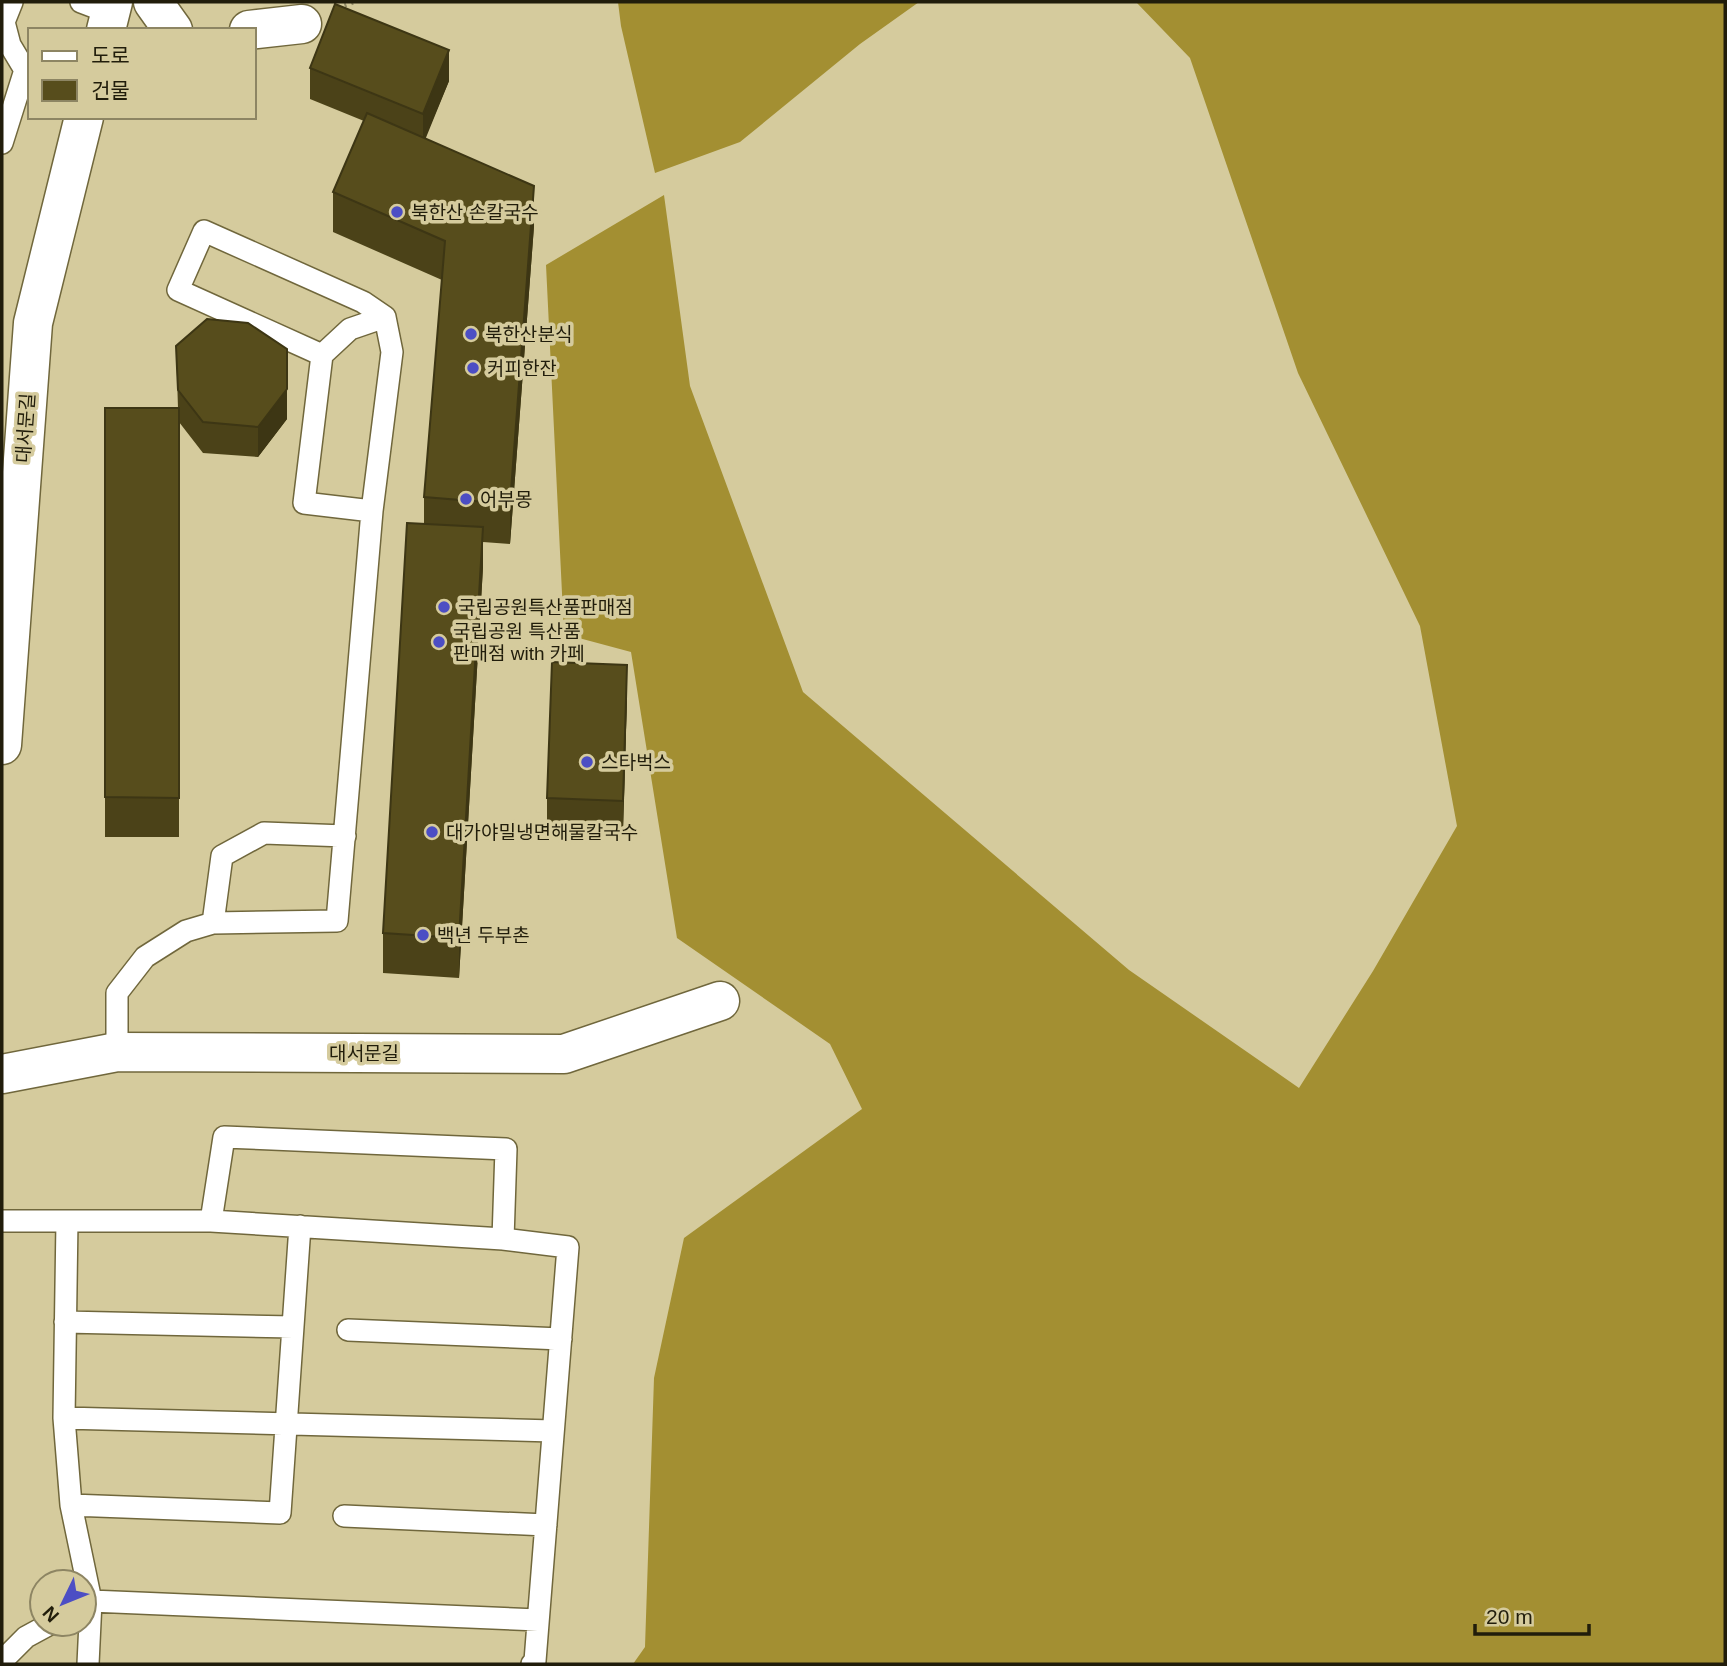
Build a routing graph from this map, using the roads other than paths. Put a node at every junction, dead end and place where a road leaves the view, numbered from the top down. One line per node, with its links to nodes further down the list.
1 (12, 2): 7 (lane)
2 (153, 2): 4 (street)
3 (302, 24): 5 (street)
4 (172, 28)
5 (256, 29)
6 (84, 119): 11 (street, 대서문길)
7 (2, 143)
8 (385, 317): 9 (lane); 9 (lane); 10 (lane)
9 (322, 355): 10 (lane)
10 (372, 511): 12 (lane)
11 (2, 745)
12 (345, 836): 13 (lane); 13 (lane)
13 (213, 923): 15 (lane)
14 (720, 1001): 15 (street, 대서문길)
15 (117, 1052): 16 (street, 대서문길)
16 (2, 1074)
17 (2, 1221): 18 (lane)
18 (66, 1221): 19 (lane); 22 (lane)
19 (211, 1221): 20 (lane); 21 (lane)
20 (300, 1226): 21 (lane); 23 (lane)
21 (503, 1239): 25 (lane)
22 (65, 1322): 23 (lane); 26 (lane)
23 (293, 1326): 27 (lane)
24 (348, 1330): 25 (lane)
25 (561, 1339): 28 (lane)
26 (64, 1418): 27 (lane); 29 (lane)
27 (286, 1423): 28 (lane); 29 (lane)
28 (553, 1431): 31 (lane)
29 (71, 1505): 32 (lane)
30 (344, 1517): 31 (lane)
31 (546, 1525): 34 (lane)
32 (82, 1568)
33 (98, 1603): 34 (lane)
34 (538, 1619): 39 (lane)
35 (28, 1636): 37 (lane)
36 (88, 1638): 38 (lane)
37 (2, 1661)
38 (88, 1664)
39 (532, 1664)

